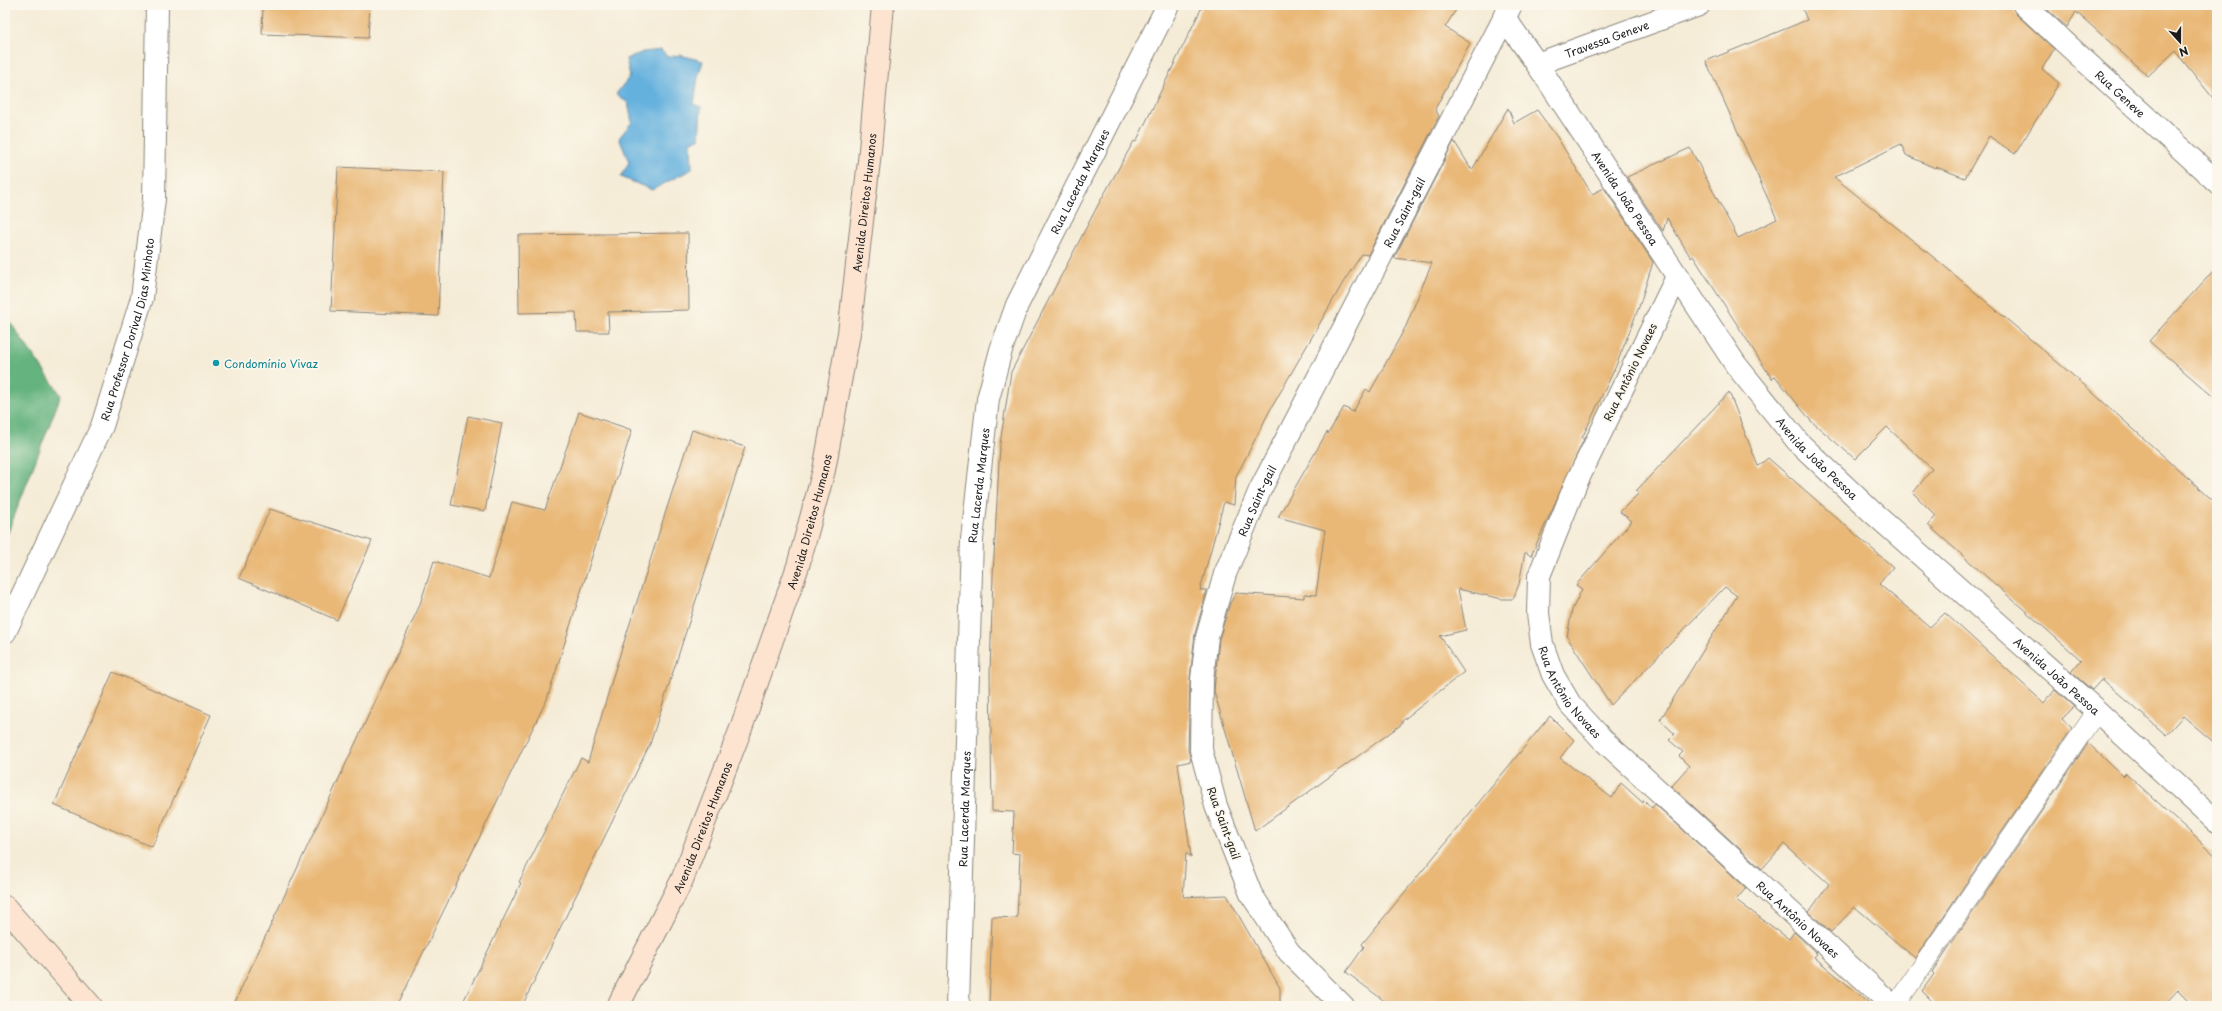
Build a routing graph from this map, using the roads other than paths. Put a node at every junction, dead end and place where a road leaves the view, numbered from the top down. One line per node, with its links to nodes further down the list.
1 (157, 5): 10 (street, Rua Professor Dorival Dias Minhoto)
2 (884, 5): 15 (main road, Avenida Direitos Humanos)
3 (1168, 5): 16 (street, Rua Lacerda Marques)
4 (1699, 5): 7 (street, Travessa Geneve)
5 (2024, 5): 8 (street, Rua Geneve)
6 (1507, 11): 7 (street, Avenida João Pessoa); 17 (street, Rua Saint-gail)
7 (1537, 64): 9 (street, Avenida João Pessoa)
8 (2217, 182)
9 (1677, 277): 11 (street, Avenida João Pessoa); 18 (street, Rua Antônio Novaes)
10 (5, 632)
11 (2097, 711): 12 (street, Avenida João Pessoa); 18 (lane)
12 (2217, 822)
13 (5, 907): 14 (main road)
14 (91, 1006)
15 (618, 1006)
16 (958, 1006)
17 (1343, 1006)
18 (1894, 1006)

